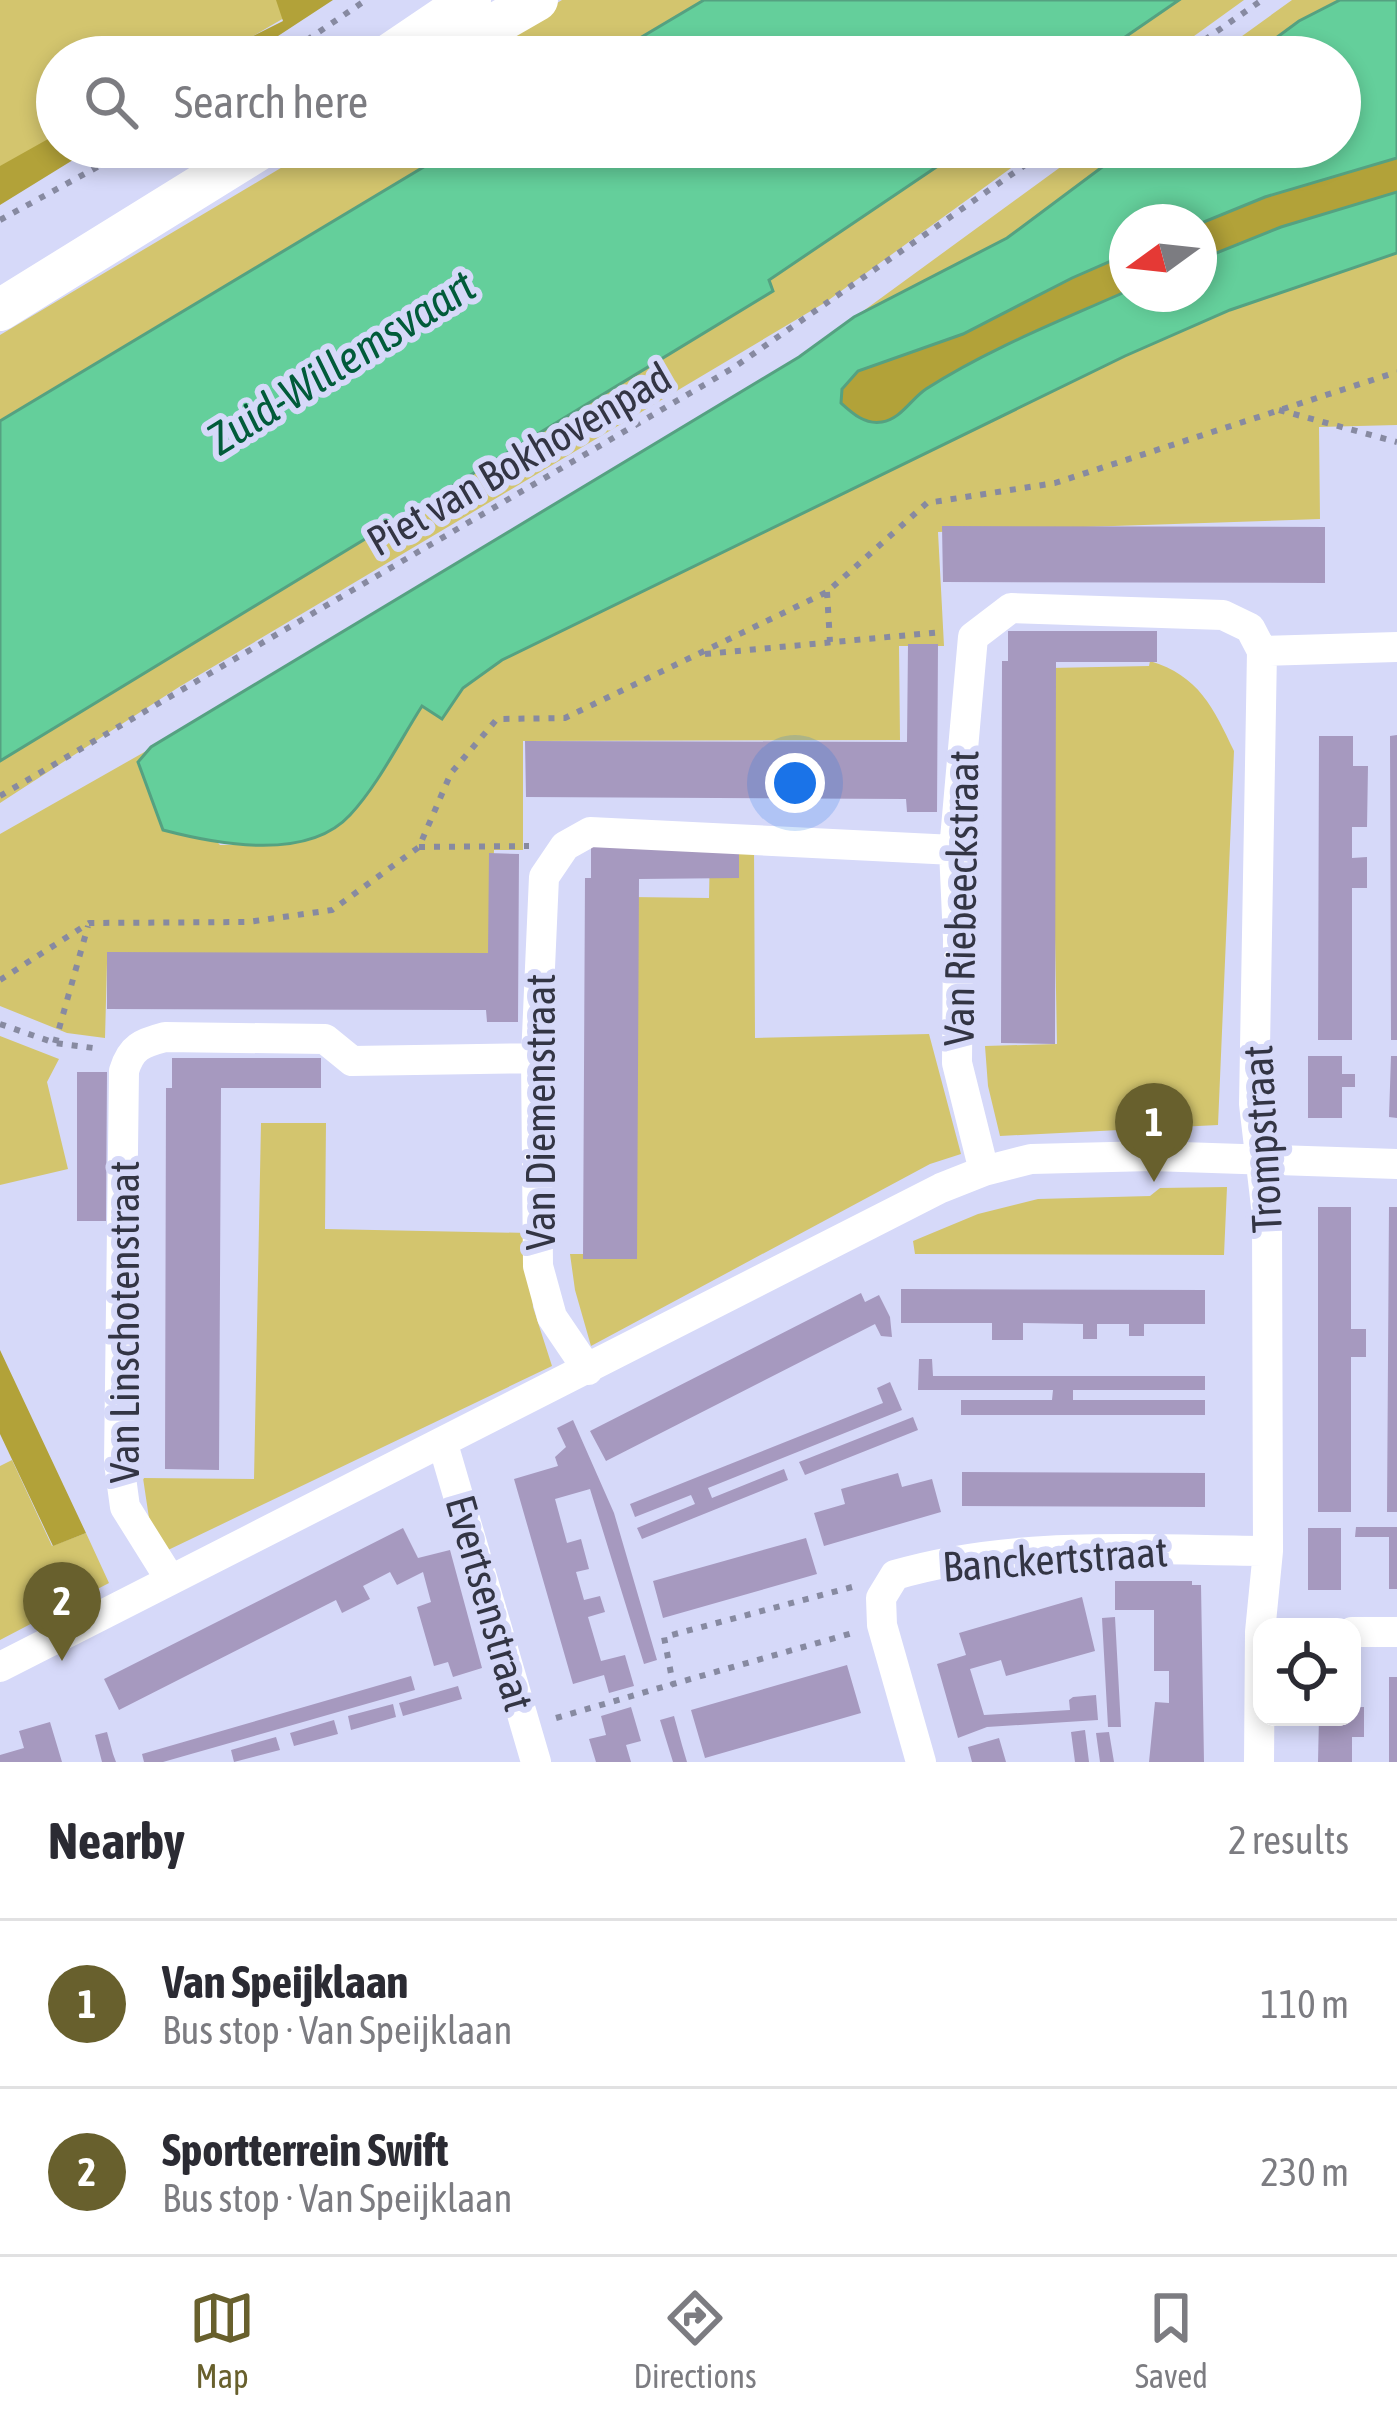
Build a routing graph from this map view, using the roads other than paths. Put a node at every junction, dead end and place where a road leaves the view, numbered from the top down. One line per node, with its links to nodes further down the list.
1 (470, 0): 3 (main road)
2 (537, 0): 4 (main road)
3 (417, 36)
4 (474, 36)
5 (232, 168): 6 (main road)
6 (0, 310)
7 (1397, 647): 8 (street)
8 (1262, 651): 9 (street, Van Riebeeckstraat); 11 (street, Trompstraat)
9 (954, 850): 10 (street, Van Diemenstraat); 13 (street, Van Riebeeckstraat)
10 (536, 1058): 14 (street, Van Diemenstraat); 17 (street, Van Linschotenstraat)
11 (1260, 1160): 12 (street); 13 (street); 16 (street, Trompstraat)
12 (1397, 1165)
13 (984, 1171): 14 (street)
14 (588, 1370): 15 (street)
15 (443, 1444): 17 (street); 23 (street, Evertsenstraat)
16 (1268, 1551): 18 (street, Trompstraat); 24 (street, Banckertstraat)
17 (170, 1579): 21 (street)
18 (1262, 1618)
19 (1361, 1632): 20 (street)
20 (1397, 1632)
21 (0, 1667)
22 (1260, 1726): 25 (street, Trompstraat)
23 (536, 1762)
24 (921, 1762)
25 (1259, 1762)

